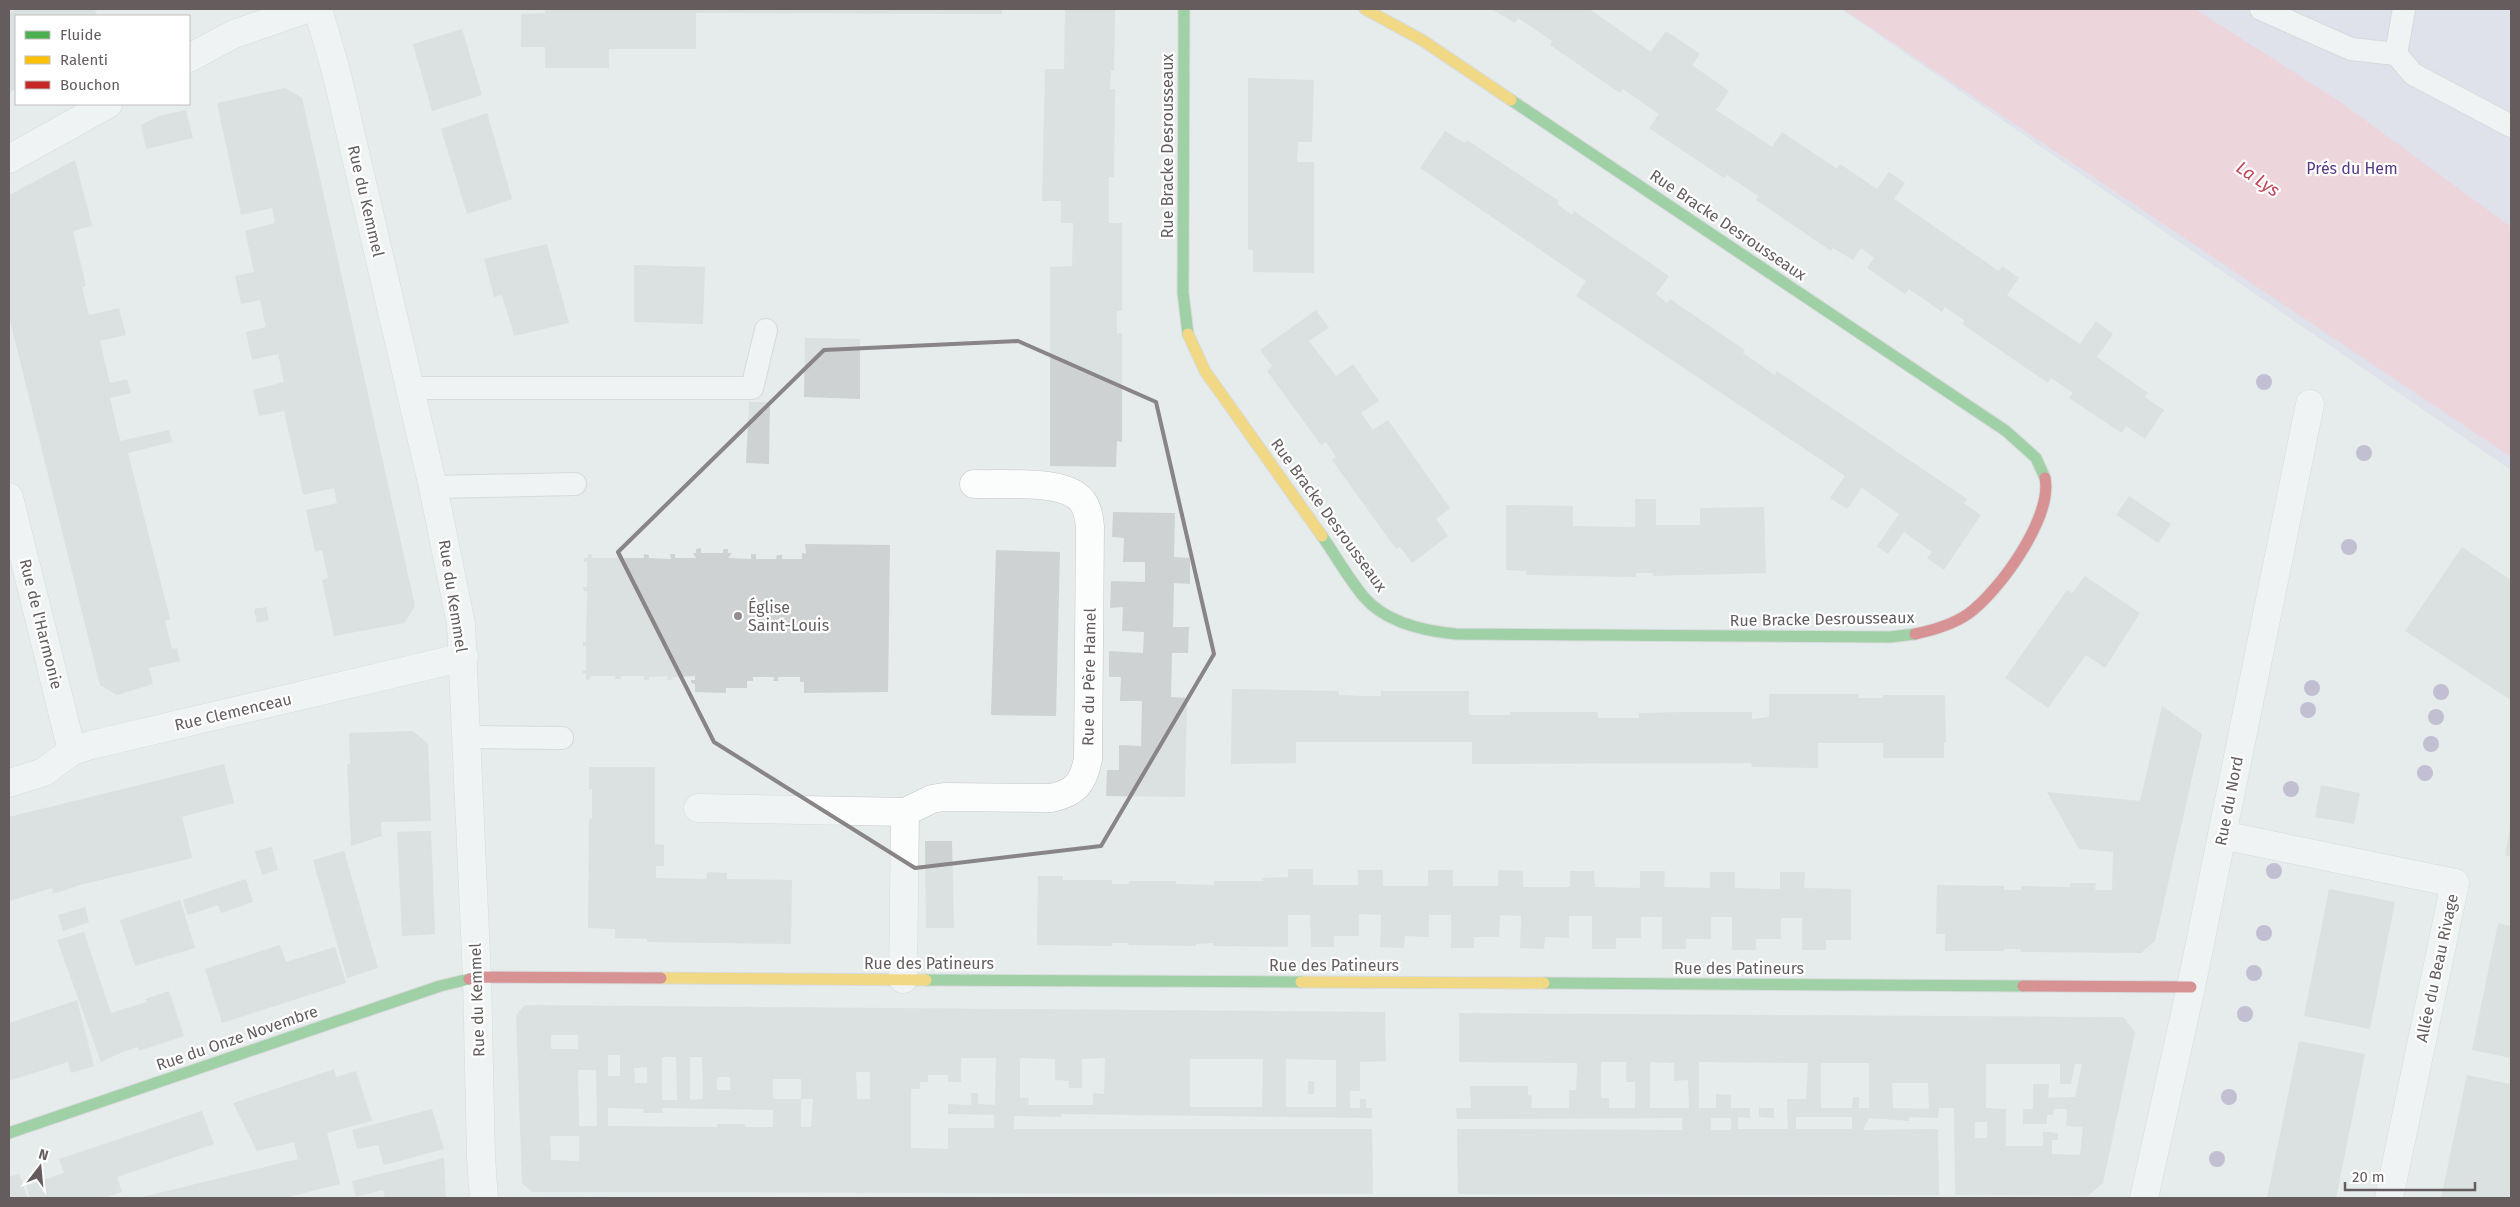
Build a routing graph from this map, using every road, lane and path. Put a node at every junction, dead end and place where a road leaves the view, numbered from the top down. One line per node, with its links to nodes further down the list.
1 (306, 9): 8 (street)
2 (318, 9): 13 (street, Rue du Kemmel)
3 (1184, 9): 4 (street, Rue Bracke Desrousseaux)
4 (1365, 9)
5 (2261, 9): 7 (lane)
6 (2404, 9): 7 (lane)
7 (2396, 54): 10 (lane)
8 (190, 57)
9 (106, 105): 11 (street)
10 (2511, 126)
11 (9, 159)
12 (766, 330): 13 (lane)
13 (409, 388): 17 (street, Rue du Kemmel)
14 (2310, 404): 26 (street, Rue du Nord)
15 (575, 484): 17 (lane)
16 (974, 484): 25 (street, Rue du Père Hamel)
17 (433, 487): 19 (street, Rue du Kemmel)
18 (9, 497): 22 (street, Rue de l'Harmonie)
19 (464, 658): 20 (street, Rue du Kemmel); 22 (street, Rue Clemenceau)
20 (467, 737): 21 (lane); 27 (street, Rue du Kemmel)
21 (562, 738)
22 (72, 751): 23 (street, Rue Clemenceau)
23 (9, 783)
24 (698, 808): 25 (street, Rue du Père Hamel)
25 (905, 812): 28 (street)
26 (2222, 835): 29 (street, Rue du Nord); 33 (street, Allée du Beau Rivage)
27 (478, 977): 28 (street, Rue des Patineurs); 30 (street, Rue du Onze Novembre); 31 (street, Rue du Kemmel)
28 (903, 979): 29 (street, Rue des Patineurs)
29 (2191, 987): 32 (street, Rue du Nord)
30 (9, 1133)
31 (484, 1198)
32 (2144, 1198)
33 (2389, 1198)

